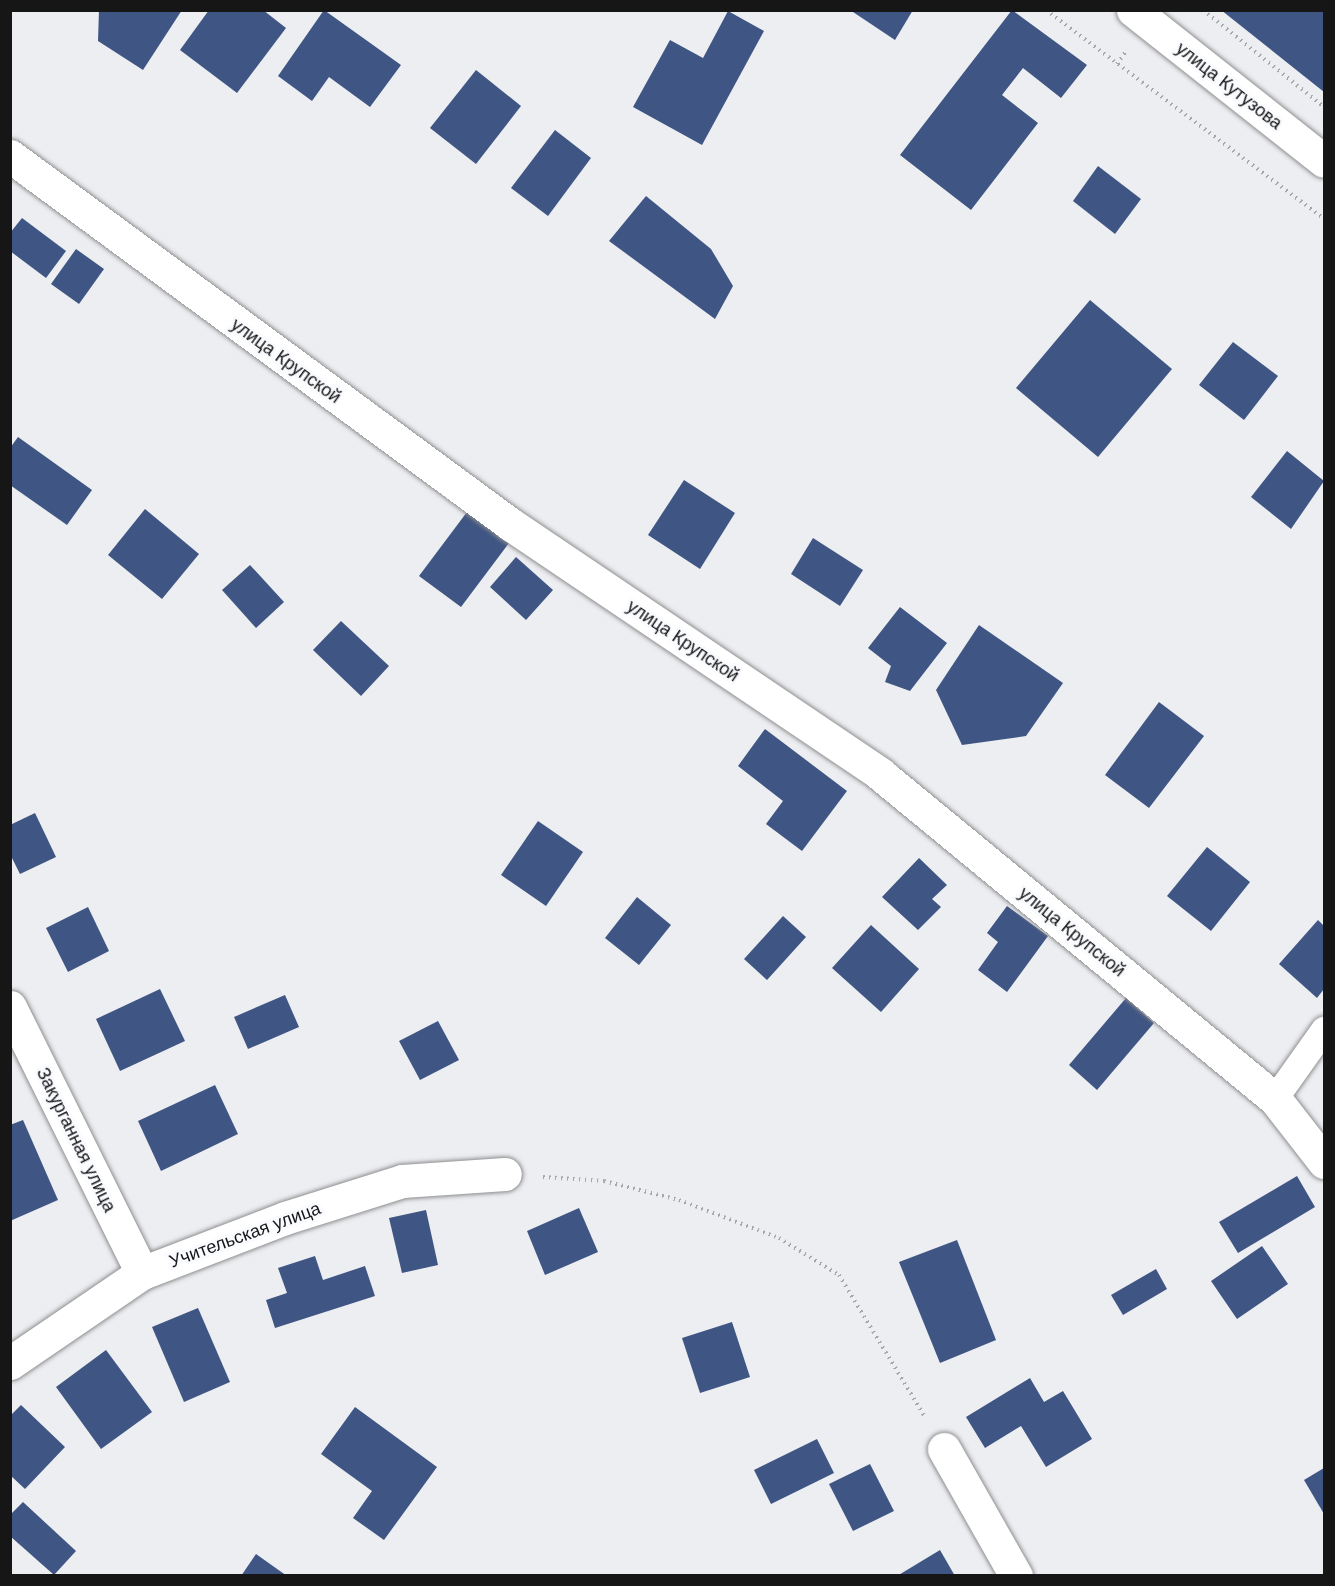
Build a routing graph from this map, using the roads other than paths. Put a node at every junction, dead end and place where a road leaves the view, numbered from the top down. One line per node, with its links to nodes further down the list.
1 (1133, 10): 3 (street, улица Кутузова)
2 (10, 156): 6 (street, улица Крупской)
3 (1324, 161)
4 (10, 1007): 9 (street, Закурганная улица)
5 (1324, 1030): 6 (lane)
6 (1275, 1099): 7 (street, улица Крупской)
7 (1324, 1162)
8 (505, 1174): 9 (street, Учительская улица)
9 (142, 1273): 10 (street, Учительская улица)
10 (10, 1363)
11 (944, 1449): 12 (street)
12 (1016, 1575)

